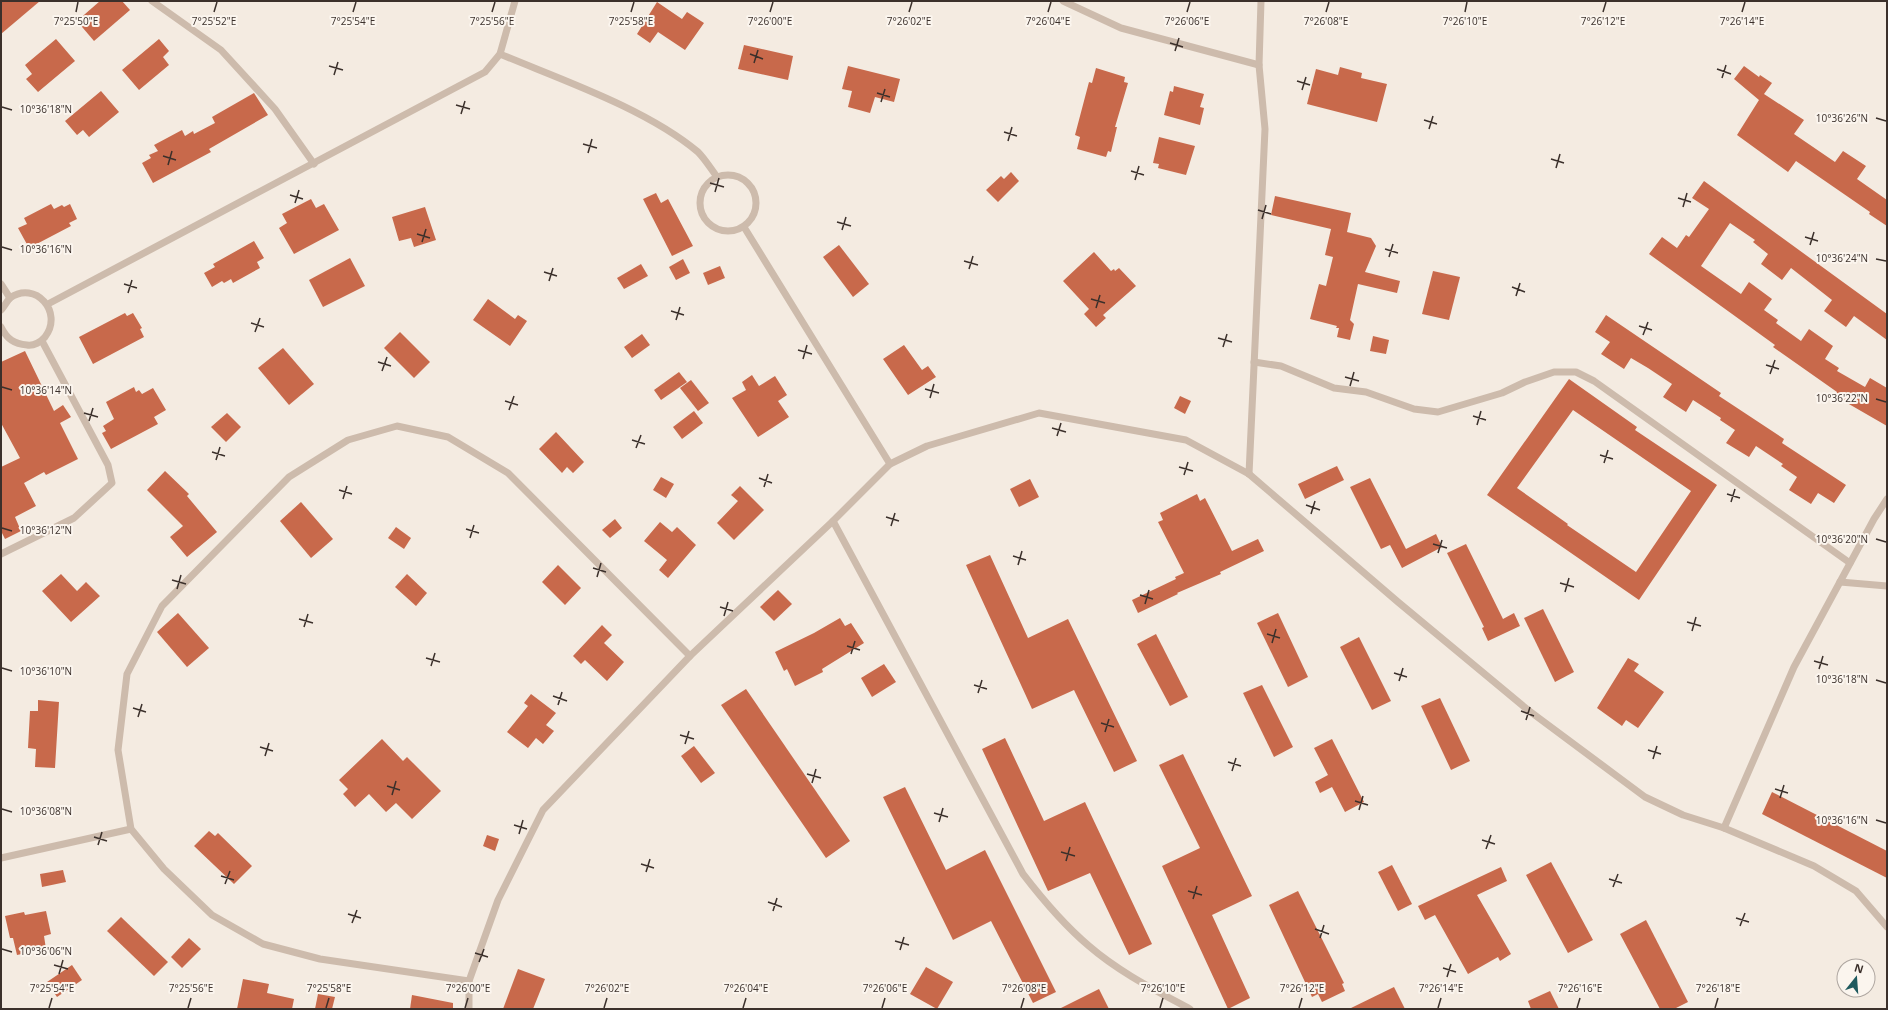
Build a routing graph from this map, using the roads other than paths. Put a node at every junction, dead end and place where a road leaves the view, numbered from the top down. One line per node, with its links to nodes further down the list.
1 (152, 1): 7 (lane)
2 (515, 1): 5 (lane)
3 (1063, 1): 6 (lane)
4 (1261, 1): 6 (lane)
5 (500, 54): 7 (lane); 8 (lane)
6 (1259, 65): 16 (lane)
7 (314, 164): 12 (lane)
8 (716, 176): 9 (lane); 9 (lane)
9 (744, 227): 17 (lane)
10 (1, 284): 11 (lane)
11 (10, 298): 12 (lane); 13 (lane)
12 (48, 304): 15 (lane)
13 (1, 310)
14 (1, 327): 15 (lane)
15 (42, 341): 21 (lane)
16 (1254, 362): 18 (lane); 22 (lane)
17 (890, 464): 18 (lane); 20 (lane)
18 (1249, 474): 26 (lane)
19 (1887, 499): 22 (lane)
20 (832, 521): 25 (lane); 32 (lane)
21 (1, 554)
22 (1850, 563): 23 (lane)
23 (1840, 582): 24 (lane); 26 (lane)
24 (1887, 586)
25 (690, 656): 27 (lane); 30 (lane)
26 (1724, 828): 29 (lane)
27 (131, 829): 28 (lane); 30 (lane)
28 (1, 858)
29 (1887, 927)
30 (469, 981): 31 (lane)
31 (469, 1009)
32 (1190, 1009)

